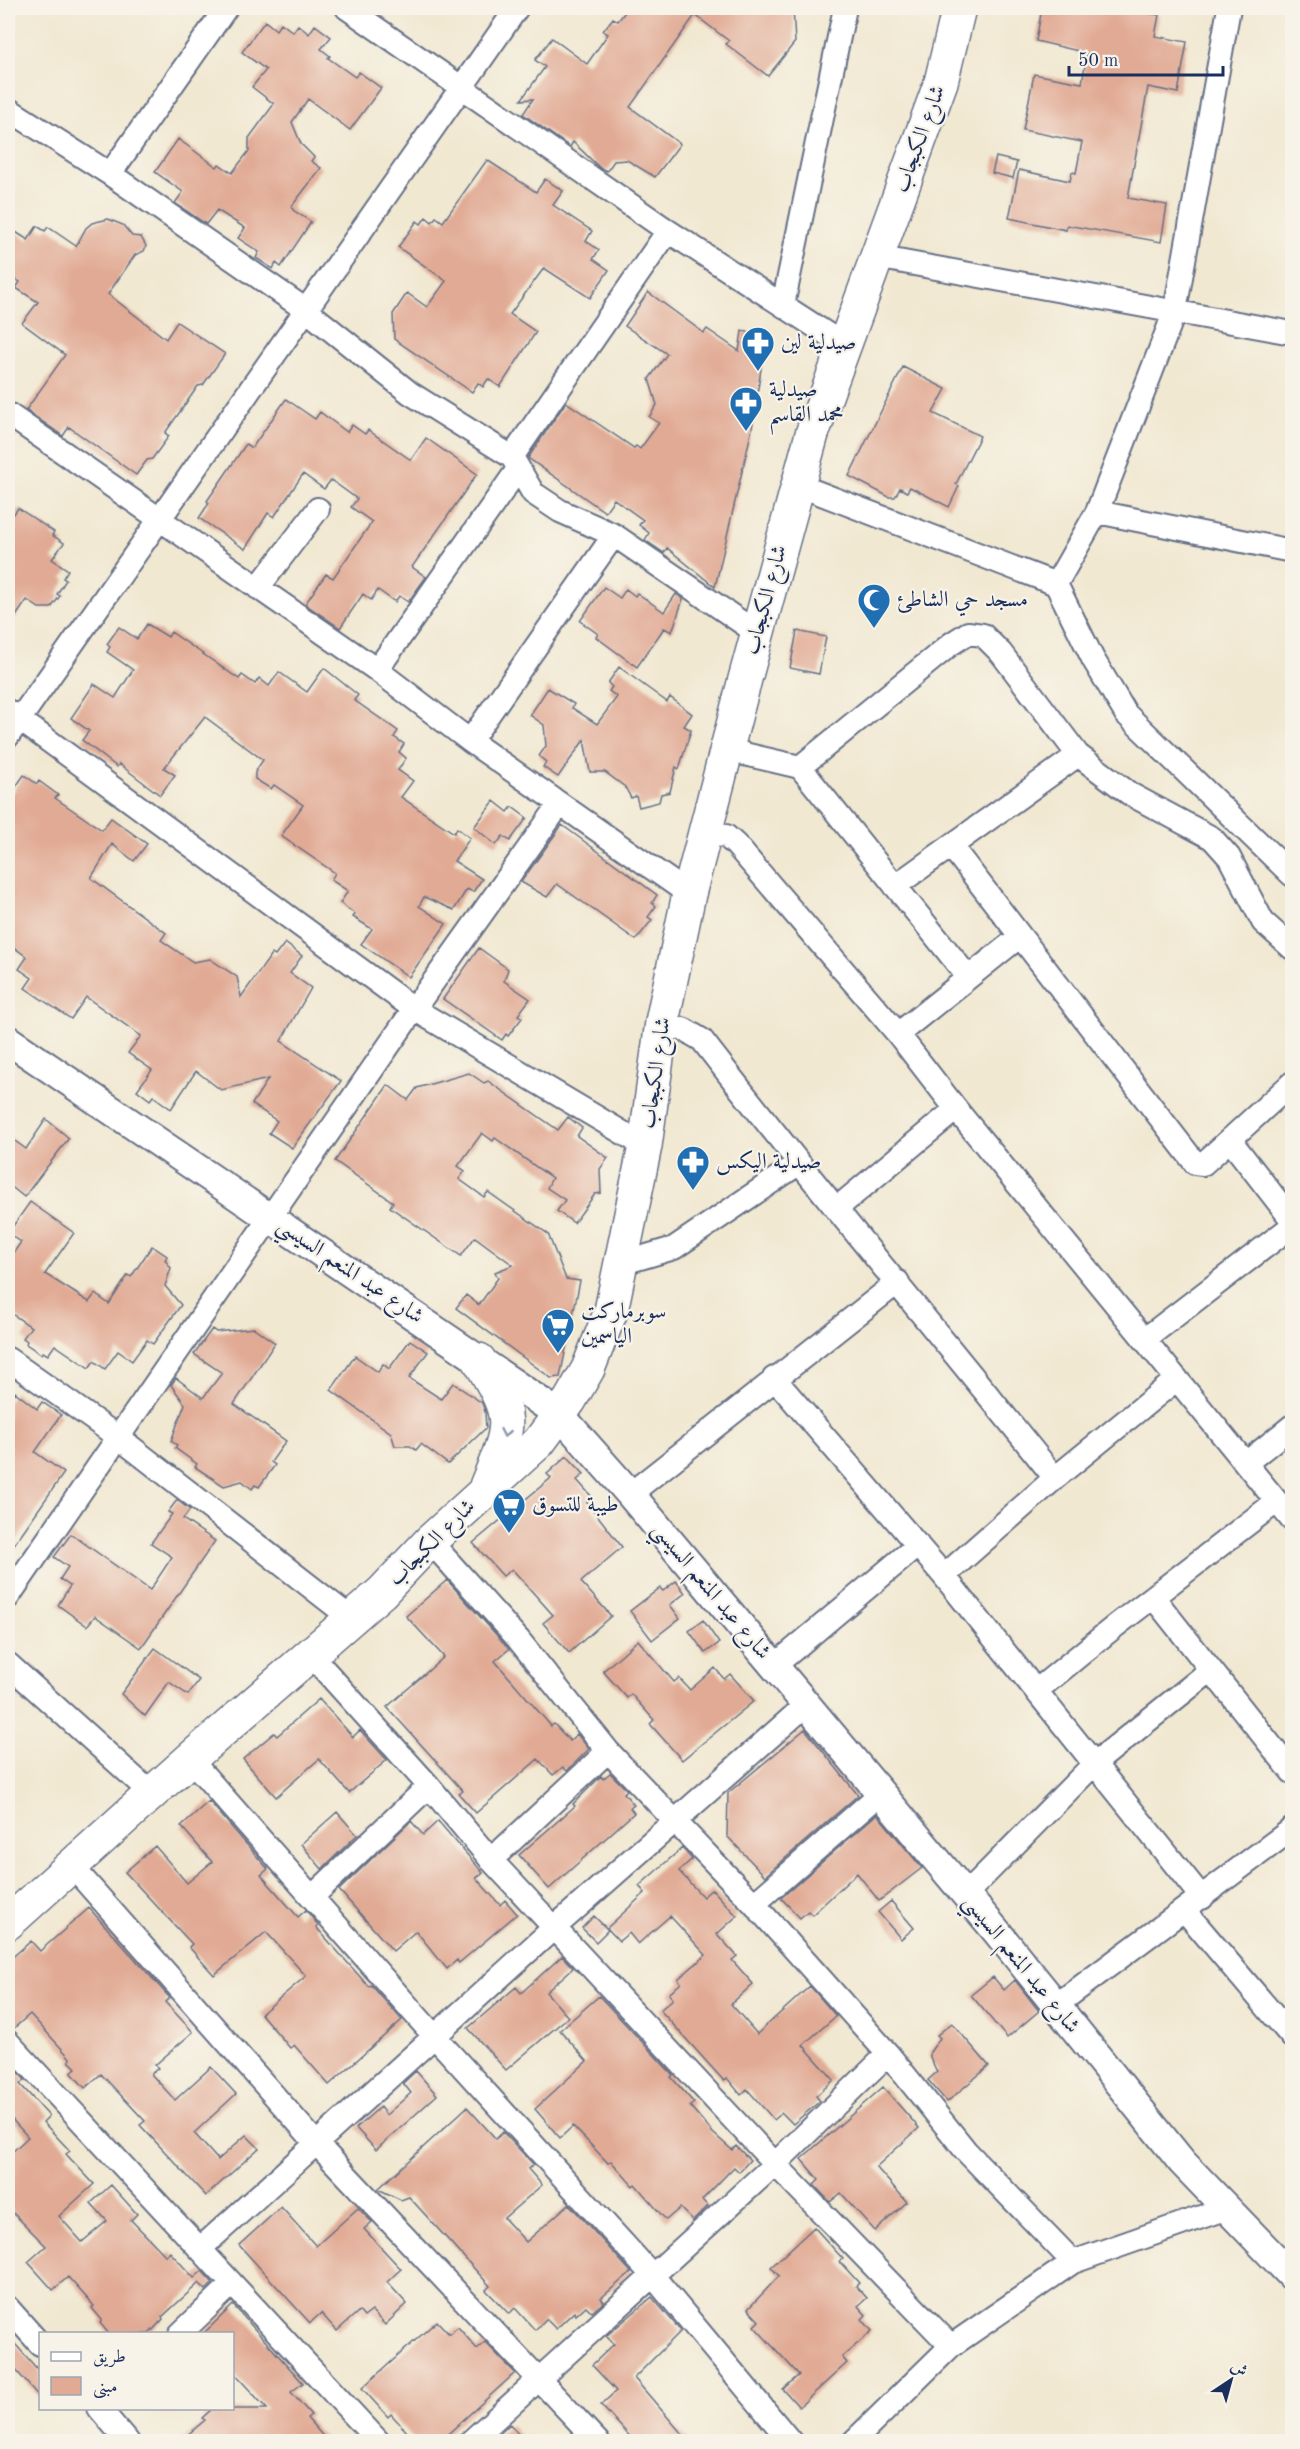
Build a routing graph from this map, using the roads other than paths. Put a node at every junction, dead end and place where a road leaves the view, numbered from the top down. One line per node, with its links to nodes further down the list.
1 (226, 8): 9 (street)
2 (347, 8): 7 (street)
3 (517, 8): 7 (street)
4 (845, 8): 12 (street)
5 (959, 8): 11 (main road, شارع الكبجاب)
6 (1229, 8): 14 (street)
7 (461, 87): 10 (street); 13 (street)
8 (8, 109): 9 (street)
9 (110, 174): 13 (street)
10 (668, 231): 12 (street); 18 (street)
11 (876, 257): 14 (street); 16 (main road, شارع الكبجاب)
12 (783, 305): 16 (street)
13 (306, 310): 18 (street); 22 (street)
14 (1175, 311): 15 (street); 21 (street)
15 (1293, 333)
16 (844, 345): 19 (main road, شارع الكبجاب)
17 (8, 414): 22 (street)
18 (515, 463): 23 (street); 28 (street)
19 (798, 485): 25 (street); 27 (main road, شارع الكبجاب)
20 (318, 509): 26 (street)
21 (1097, 512): 24 (street); 25 (street)
22 (159, 519): 26 (street); 29 (street)
23 (614, 535): 27 (street); 30 (street)
24 (1293, 551)
25 (1056, 584): 37 (street)
26 (258, 588): 28 (street)
27 (757, 633): 31 (main road, شارع الكبجاب)
28 (377, 670): 30 (street)
29 (11, 722): 43 (street)
30 (470, 741): 34 (street)
31 (727, 750): 33 (street); 35 (main road, شارع الكبجاب)
32 (1078, 755): 33 (street); 36 (street); 41 (street)
33 (800, 766): 38 (street)
34 (560, 804): 39 (street); 43 (street)
35 (705, 834): 39 (main road, شارع الكبجاب); 45 (street)
36 (951, 846): 38 (street); 40 (street)
37 (1293, 875)
38 (895, 886): 42 (street)
39 (689, 894): 44 (main road, شارع الكبجاب)
40 (1019, 937): 42 (street); 49 (street)
41 (1293, 948)
42 (968, 978): 45 (street)
43 (414, 1009): 50 (street); 53 (street)
44 (662, 1022): 50 (main road, شارع الكبجاب); 51 (street)
45 (898, 1034): 48 (street)
46 (8, 1040): 53 (street, شارع عبد المنعم السيسي)
47 (1293, 1083): 49 (street)
48 (956, 1109): 52 (street); 58 (street)
49 (1230, 1140): 54 (street)
50 (645, 1146): 56 (main road, شارع الكبجاب)
51 (798, 1164): 52 (street); 56 (street)
52 (837, 1209): 57 (street)
53 (270, 1217): 60 (street, شارع عبد المنعم السيسي); 65 (street)
54 (1293, 1220)
55 (1293, 1226): 58 (street)
56 (620, 1264): 63 (main road, شارع الكبجاب)
57 (898, 1282): 61 (street); 67 (street)
58 (1145, 1339): 62 (street)
59 (8, 1359): 65 (street)
60 (479, 1360): 63 (street, شارع عبد المنعم السيسي); 68 (main road, one-way to 68)
61 (774, 1378): 69 (street); 73 (street)
62 (1177, 1378): 66 (street); 67 (street)
63 (560, 1415): 68 (main road, شارع الكبجاب); 69 (street, شارع عبد المنعم السيسي)
64 (1293, 1426): 66 (street)
65 (118, 1437): 75 (street); 77 (street)
66 (1246, 1463): 70 (street)
67 (1055, 1478): 74 (street)
68 (483, 1492): 72 (main road, شارع الكبجاب)
69 (630, 1494): 80 (street, شارع عبد المنعم السيسي)
70 (1276, 1502): 71 (street); 76 (street)
71 (1293, 1520)
72 (430, 1540): 77 (main road, شارع الكبجاب); 84 (street)
73 (918, 1545): 74 (street); 80 (street)
74 (944, 1576): 82 (street)
75 (8, 1597)
76 (1154, 1598): 81 (street); 82 (street)
77 (352, 1618): 78 (main road, شارع الكبجاب)
78 (310, 1655): 85 (main road, شارع الكبجاب); 88 (street)
79 (8, 1664): 89 (street)
80 (774, 1666): 83 (street, شارع عبد المنعم السيسي)
81 (1211, 1670): 86 (street); 87 (street)
82 (1036, 1691): 86 (street)
83 (807, 1705): 90 (street, شارع عبد المنعم السيسي); 91 (street)
84 (608, 1750): 91 (street); 93 (street)
85 (190, 1759): 89 (main road, شارع الكبجاب); 96 (street)
86 (1095, 1763): 95 (street); 98 (street)
87 (1293, 1772)
88 (429, 1786): 93 (street); 96 (street)
89 (151, 1793): 94 (main road, شارع الكبجاب)
90 (881, 1793): 95 (street, شارع عبد المنعم السيسي); 97 (street)
91 (676, 1821): 97 (street); 100 (street)
92 (1288, 1840): 98 (street)
93 (491, 1860): 100 (street)
94 (71, 1865): 99 (main road, شارع الكبجاب); 106 (street)
95 (965, 1895): 101 (street, شارع عبد المنعم السيسي)
96 (313, 1896): 103 (street)
97 (754, 1904): 105 (street)
98 (1194, 1904): 101 (street); 102 (street)
99 (8, 1923)
100 (555, 1927): 103 (street); 107 (street)
101 (1055, 2006): 108 (street, شارع عبد المنعم السيسي)
102 (1293, 2037)
103 (435, 2038): 106 (street); 111 (street)
104 (8, 2042): 109 (street)
105 (888, 2054): 107 (street); 110 (street)
106 (316, 2144): 109 (street); 118 (street)
107 (775, 2164): 111 (street); 117 (street)
108 (1227, 2208): 110 (street); 112 (street, شارع عبد المنعم السيسي)
109 (201, 2248): 113 (street)
110 (1073, 2262): 117 (street)
111 (653, 2276): 118 (street); 124 (street)
112 (1293, 2276)
113 (231, 2285): 115 (street); 121 (street)
114 (10, 2314): 116 (street)
115 (182, 2332)
116 (39, 2343)
117 (951, 2346): 125 (street)
118 (538, 2379): 122 (street); 123 (street)
119 (102, 2410): 120 (street)
120 (128, 2442)
121 (379, 2442)
122 (470, 2442)
123 (598, 2442)
124 (791, 2442)
125 (853, 2442)

